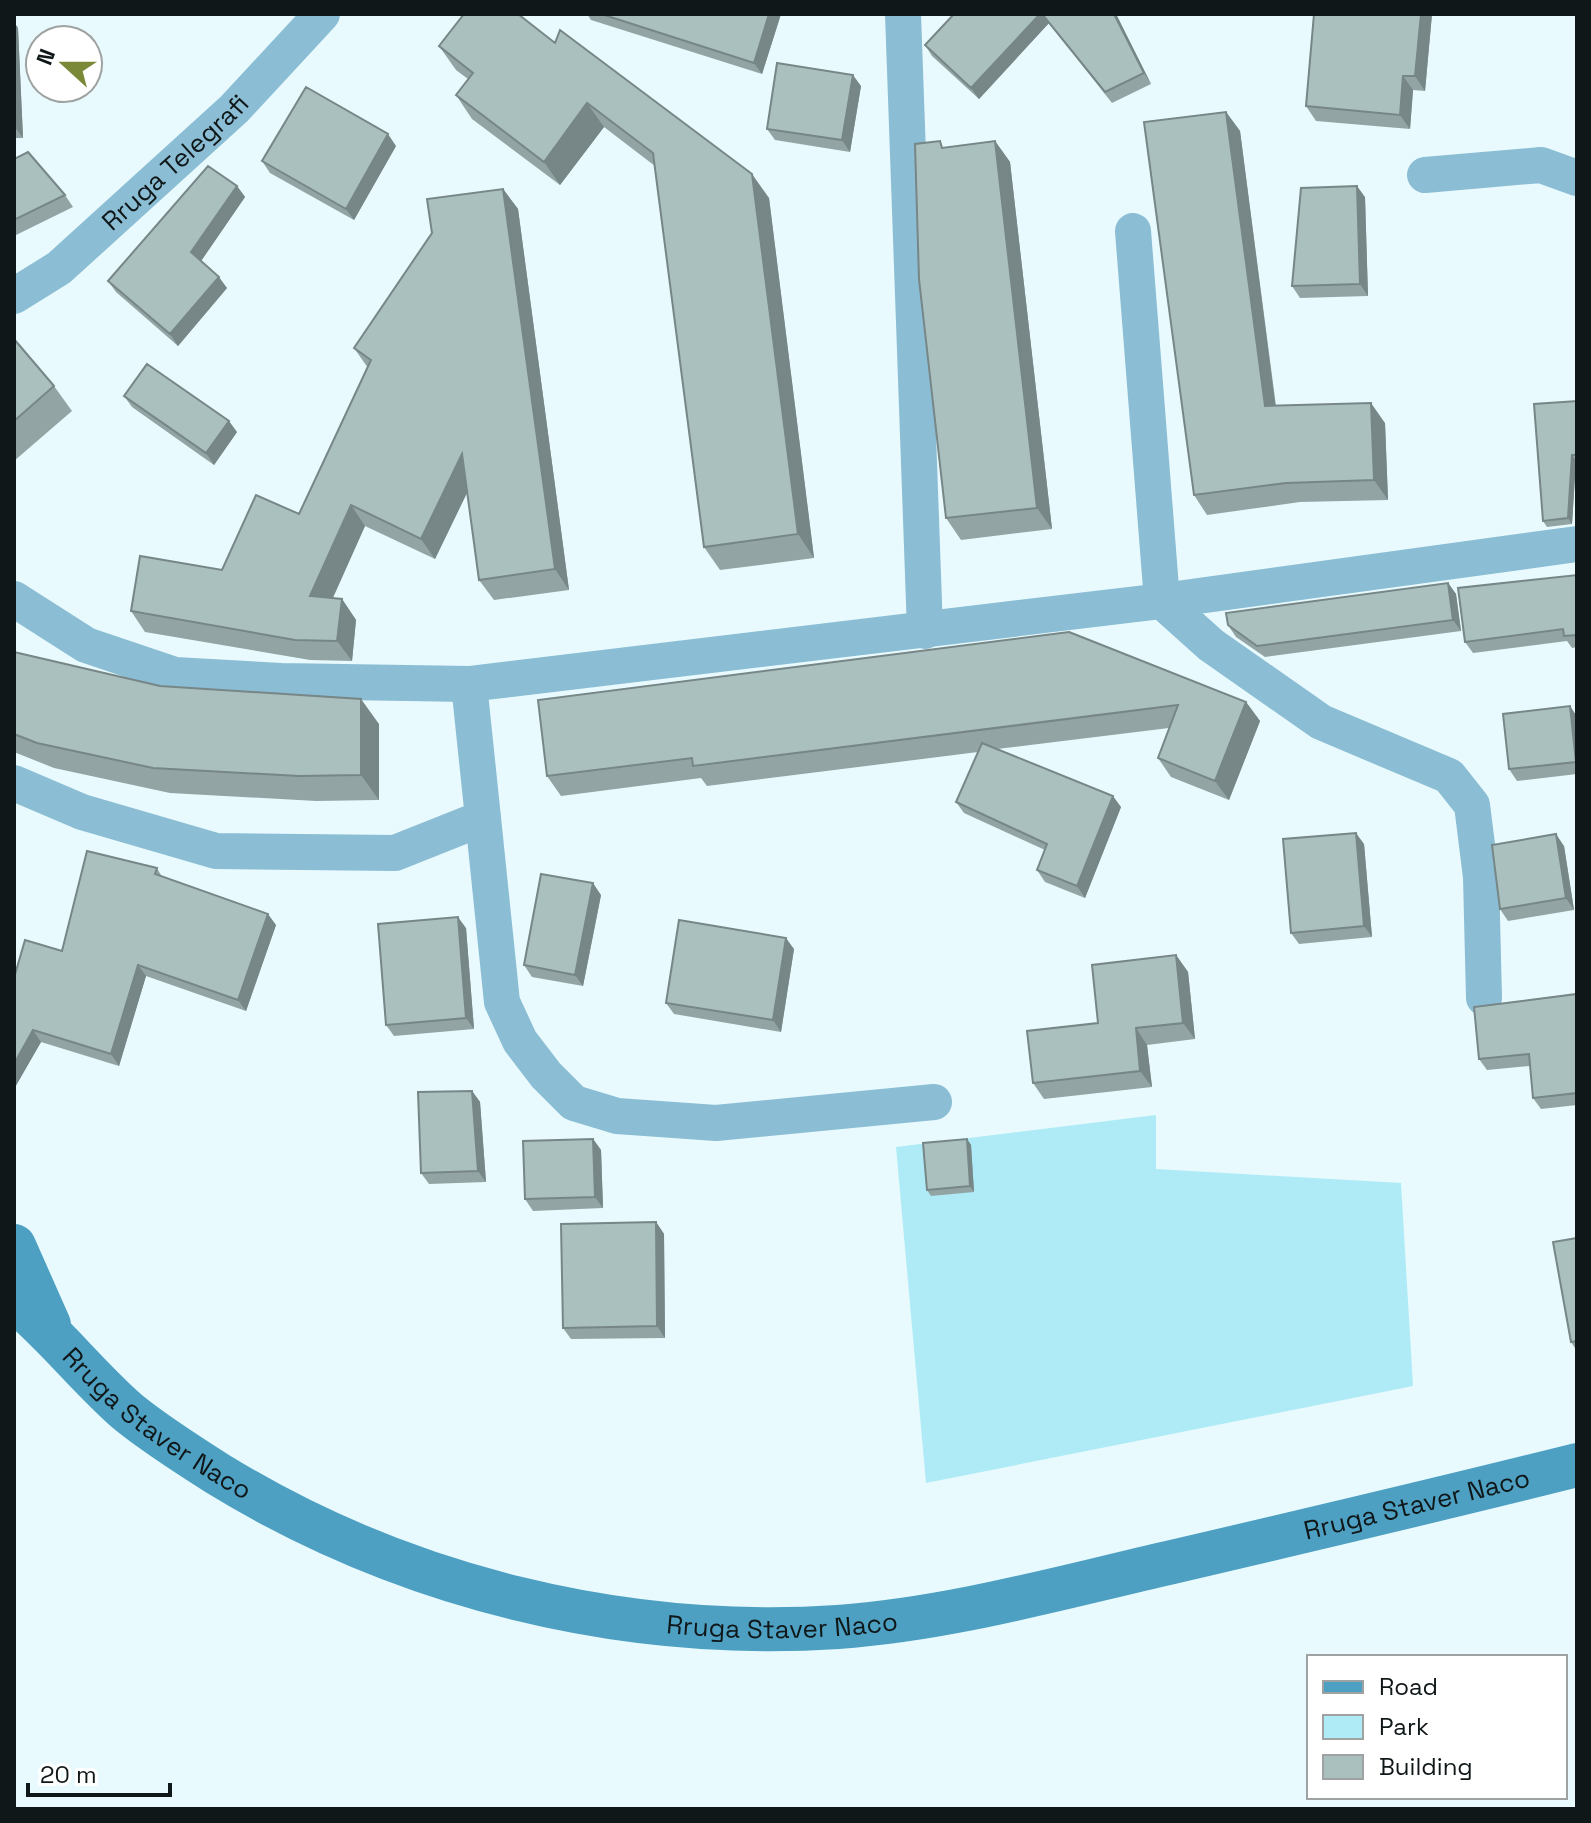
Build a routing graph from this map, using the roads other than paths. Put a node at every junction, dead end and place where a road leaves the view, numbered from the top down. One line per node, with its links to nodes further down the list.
1 (322, 14): 6 (street, Rruga Telegrafi)
2 (903, 14): 10 (street)
3 (1425, 175): 4 (street)
4 (1577, 178)
5 (1133, 231): 9 (street)
6 (14, 296)
7 (1577, 544): 9 (street)
8 (14, 599): 11 (street)
9 (1162, 601): 10 (street); 14 (street)
10 (925, 631): 11 (street)
11 (469, 684): 13 (street)
12 (14, 783): 13 (street)
13 (483, 818): 15 (street)
14 (1484, 998)
15 (934, 1102)
16 (14, 1246): 18 (main road, Rruga Staver Naco)
17 (14, 1300): 18 (main road, Rruga Staver Naco)
18 (52, 1331): 19 (main road, Rruga Staver Naco)
19 (1577, 1465)

